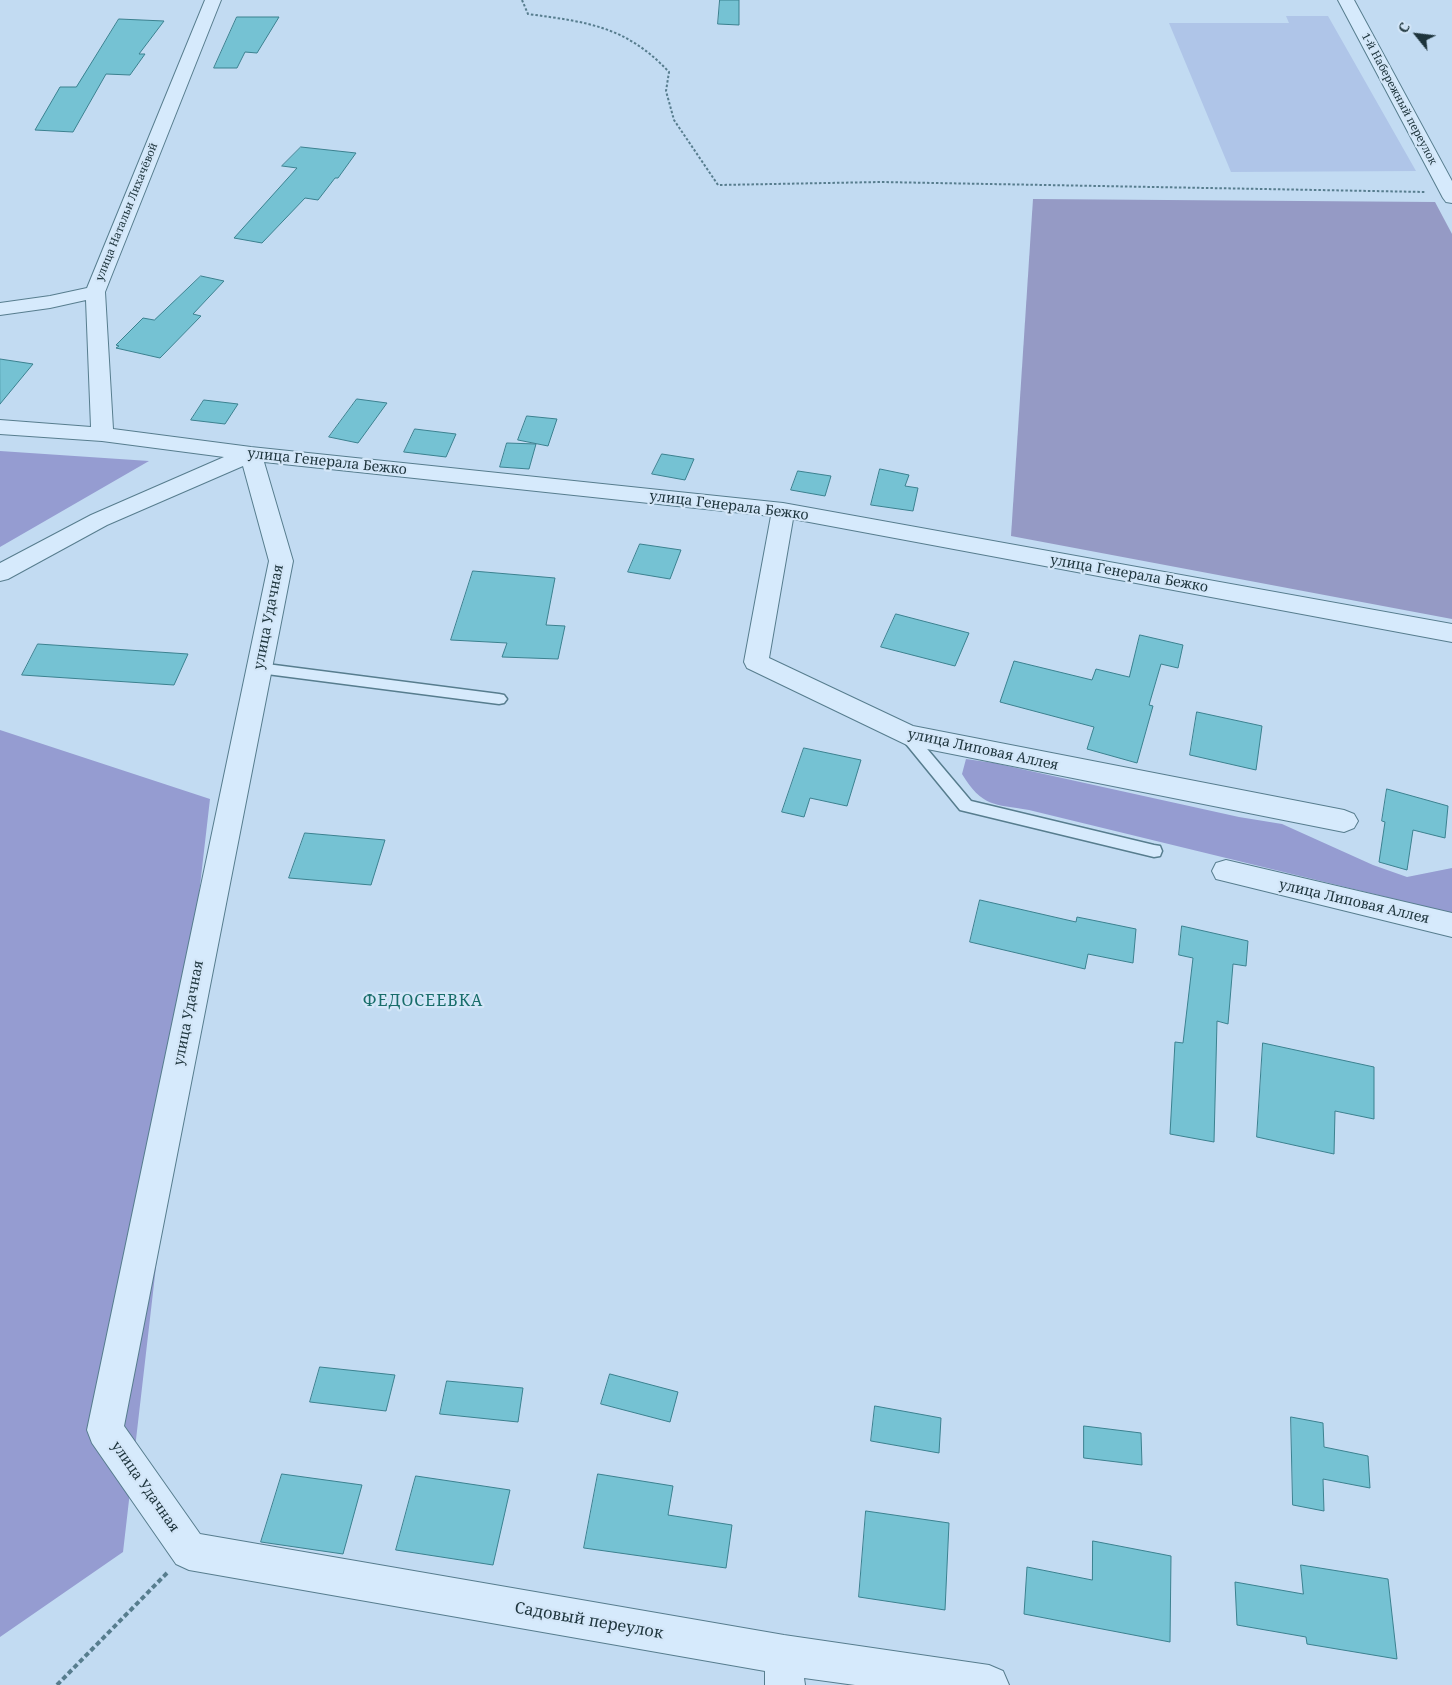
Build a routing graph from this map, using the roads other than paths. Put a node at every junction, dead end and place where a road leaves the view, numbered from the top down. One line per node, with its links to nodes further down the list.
1 (213, 0): 4 (street, улица Натальи Лихачёвой)
2 (1346, 0): 3 (street, 1-й Набережный переулок)
3 (1450, 196)
4 (95, 292): 5 (street); 7 (street, улица Натальи Лихачёвой)
5 (0, 308)
6 (0, 426): 7 (street, улица Генерала Бежко)
7 (102, 434): 8 (street, улица Генерала Бежко)
8 (251, 454): 9 (street, улица Генерала Бежко); 10 (street); 12 (street, улица Удачная)
9 (783, 510): 11 (street, улица Генерала Бежко); 14 (street, улица Липовая Аллея)
10 (0, 573)
11 (1452, 633)
12 (259, 668): 13 (lane); 19 (street, улица Удачная)
13 (499, 699)
14 (907, 736): 15 (street, улица Липовая Аллея); 16 (lane)
15 (1344, 821)
16 (1154, 850)
17 (1226, 871): 18 (street, улица Липовая Аллея)
18 (1452, 925)
19 (189, 1551): 20 (street, Садовый переулок)
20 (785, 1670): 21 (street, Садовый переулок)
21 (989, 1685)

